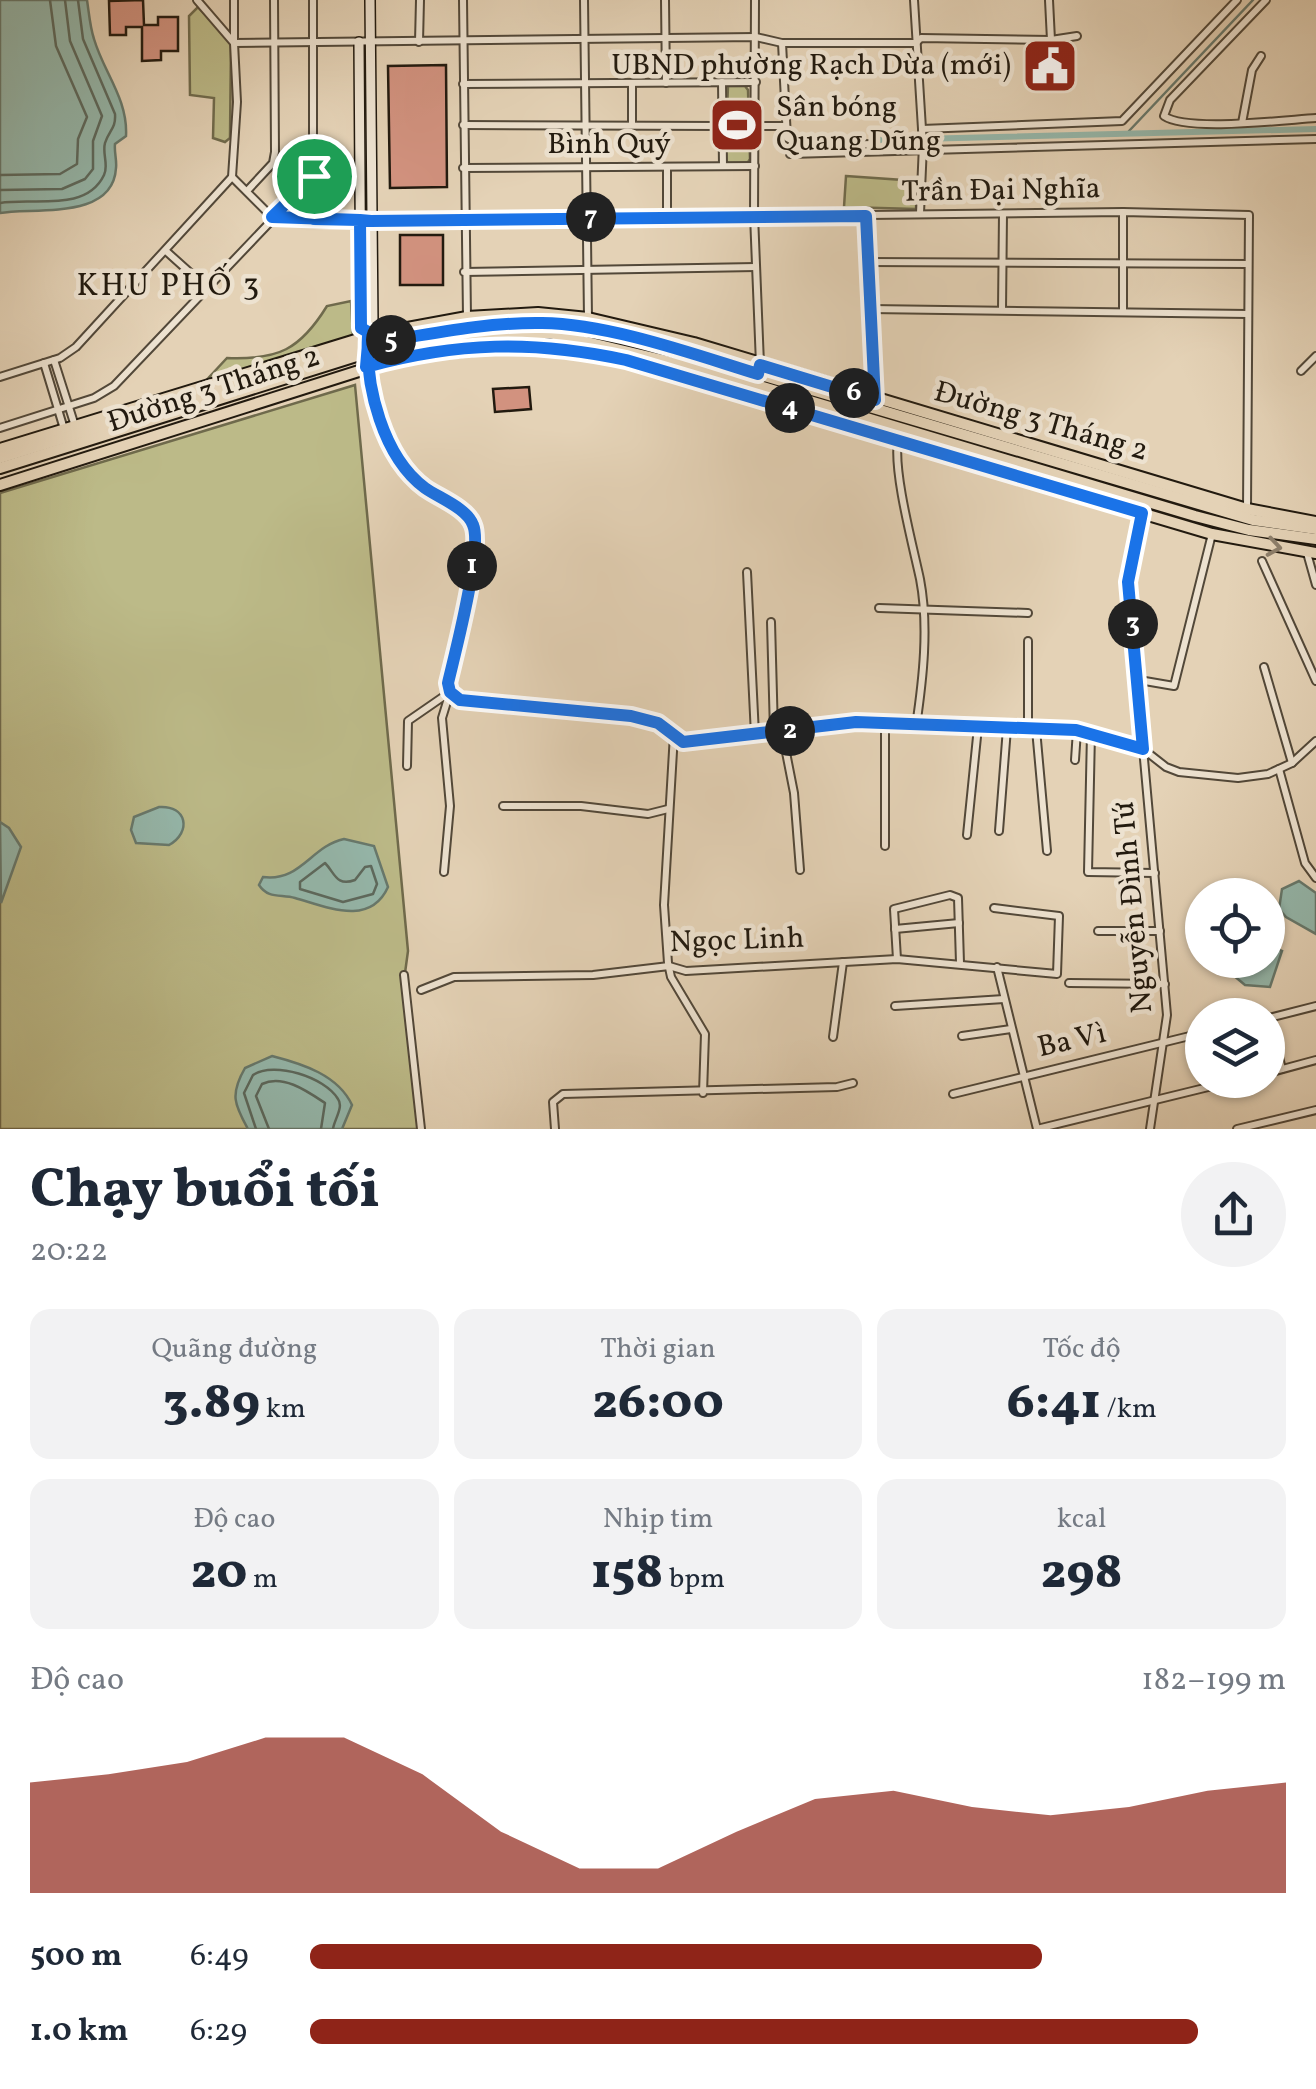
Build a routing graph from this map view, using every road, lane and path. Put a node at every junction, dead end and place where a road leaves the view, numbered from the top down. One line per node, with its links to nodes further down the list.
1 (197, 0): 21 (street)
2 (234, 0): 21 (street)
3 (274, 0): 26 (street)
4 (313, 0): 27 (street)
5 (370, 0): 22 (main road)
6 (420, 0): 23 (street)
7 (463, 0): 20 (street)
8 (584, 0): 17 (street)
9 (665, 0): 18 (street)
10 (755, 0): 16 (street)
11 (914, 0): 25 (street)
12 (1049, 0): 19 (street)
13 (1237, 0): 43 (street)
14 (1266, 0): 36 (street)
15 (1077, 36): 19 (street)
16 (756, 37): 18 (street); 24 (street); 30 (street)
17 (584, 40): 18 (street); 20 (street); 31 (street)
18 (664, 40): 33 (street)
19 (1052, 40): 25 (street)
20 (462, 41): 23 (street); 34 (street)
21 (234, 42): 26 (street); 53 (street)
22 (364, 42): 23 (street); 27 (street); 66 (main road)
23 (419, 42)
24 (782, 42): 25 (street); 42 (street)
25 (916, 42): 43 (street)
26 (276, 43): 27 (street); 55 (street)
27 (314, 43): 54 (street)
28 (1262, 56): 36 (street)
29 (722, 82): 30 (street); 33 (street); 40 (street)
30 (756, 82): 41 (street)
31 (585, 83): 32 (street); 34 (street); 38 (street)
32 (632, 83): 33 (street); 39 (street)
33 (666, 83)
34 (463, 84): 37 (street)
35 (1316, 118): 36 (street)
36 (1242, 123)
37 (463, 125): 38 (street); 51 (street)
38 (585, 125): 39 (street); 52 (street)
39 (632, 126): 40 (street)
40 (722, 126): 48 (street)
41 (756, 126): 42 (street); 49 (street)
42 (784, 126): 45 (street)
43 (922, 130): 46 (street)
44 (1316, 139): 46 (street)
45 (872, 144)
46 (923, 148): 47 (street); 57 (street)
47 (790, 154)
48 (723, 166): 49 (street, Bình Quý); 50 (street, Bình Quý)
49 (755, 166): 60 (street)
50 (667, 167): 52 (street, Bình Quý); 59 (street)
51 (464, 168): 52 (street, Bình Quý); 65 (street)
52 (585, 168): 63 (street)
53 (232, 176): 55 (street); 67 (street)
54 (314, 176): 62 (street); 64 (street)
55 (246, 191): 62 (street)
56 (1124, 212): 58 (street, Trần Đại Nghĩa); 70 (street); 71 (street, Trần Đại Nghĩa)
57 (920, 214): 58 (street, Trần Đại Nghĩa); 61 (street, Trần Đại Nghĩa)
58 (1003, 214): 69 (street)
59 (668, 216): 60 (street, Trần Đại Nghĩa); 63 (street, Trần Đại Nghĩa)
60 (754, 216): 61 (street, Trần Đại Nghĩa); 72 (street)
61 (866, 216): 68 (street)
62 (272, 217): 64 (street, Trần Đại Nghĩa); 75 (street)
63 (585, 217): 65 (street, Trần Đại Nghĩa); 73 (street)
64 (313, 219): 66 (street, Trần Đại Nghĩa)
65 (464, 220): 66 (street, Trần Đại Nghĩa); 74 (street)
66 (366, 221): 82 (main road)
67 (166, 251): 75 (street); 85 (street)
68 (868, 262): 69 (street); 76 (street)
69 (1002, 263): 70 (street); 77 (street)
70 (1124, 263): 71 (street); 78 (street)
71 (1248, 264): 79 (street)
72 (756, 267): 73 (street); 88 (street)
73 (586, 269): 74 (street); 81 (street)
74 (464, 272): 80 (street)
75 (206, 288): 92 (street)
76 (870, 309): 77 (street); 91 (street)
77 (1002, 310): 78 (street)
78 (1123, 312): 79 (street)
79 (1248, 314): 103 (street)
80 (467, 316): 81 (main road, Đường 3 Tháng 2); 82 (main road, Đường 3 Tháng 2)
81 (588, 318): 88 (main road, Đường 3 Tháng 2)
82 (368, 341): 83 (main road, Đường 3 Tháng 2); 87 (main road); 88 (main road, Đường 3 Tháng 2); 97 (main road, Đường 3 Tháng 2); 101 (main road, Đường 3 Tháng 2)
83 (432, 347): 87 (main road, Đường 3 Tháng 2); 95 (main road, Đường 3 Tháng 2)
84 (1316, 356): 89 (street)
85 (54, 360): 86 (street); 92 (street)
86 (44, 363): 90 (street); 93 (street)
87 (366, 367): 102 (main road, Đường 3 Tháng 2); 120 (street)
88 (759, 370): 91 (main road, Đường 3 Tháng 2)
89 (1301, 370)
90 (0, 377)
91 (875, 404): 94 (main road, Đường 3 Tháng 2)
92 (68, 406): 93 (street); 97 (street)
93 (58, 410): 96 (street); 97 (street)
94 (910, 414): 103 (main road, Đường 3 Tháng 2); 105 (main road, Đường 3 Tháng 2)
95 (878, 427): 98 (main road, Đường 3 Tháng 2); 107 (main road, Đường 3 Tháng 2)
96 (0, 428)
97 (71, 432): 99 (main road, Đường 3 Tháng 2); 100 (main road, Đường 3 Tháng 2)
98 (899, 440): 104 (main road, Đường 3 Tháng 2); 113 (street)
99 (0, 450)
100 (0, 458)
101 (0, 468)
102 (0, 485)
103 (1247, 509): 105 (main road, Đường 3 Tháng 2)
104 (1142, 513): 106 (main road, Đường 3 Tháng 2); 118 (street, Nguyễn Đình Tứ)
105 (1316, 525)
106 (1212, 534): 108 (main road, Đường 3 Tháng 2, one-way to 108); 118 (street)
107 (1316, 539)
108 (1311, 552): 111 (street)
109 (1262, 561): 119 (street)
110 (748, 572): 130 (street)
111 (1316, 585)
112 (879, 608): 113 (street)
113 (922, 612): 114 (street); 122 (street)
114 (1028, 613)
115 (771, 622): 128 (street)
116 (1028, 642): 125 (street)
117 (1264, 667): 134 (street)
118 (1138, 680): 132 (street, Nguyễn Đình Tứ)
119 (1316, 681)
120 (450, 692): 127 (street); 135 (street); 144 (street)
121 (885, 725): 122 (street); 128 (street); 141 (street)
122 (916, 726): 123 (street)
123 (978, 728): 124 (street); 140 (street)
124 (1007, 728): 125 (street); 139 (street)
125 (1032, 729): 126 (street); 142 (street)
126 (1076, 730): 129 (street); 133 (street)
127 (674, 732): 130 (street); 138 (street)
128 (778, 732): 130 (street); 143 (street)
129 (1091, 733): 132 (street); 145 (street)
130 (755, 736)
131 (1316, 741): 134 (street)
132 (1143, 749): 136 (street); 145 (street, Nguyễn Đình Tứ)
133 (1075, 760)
134 (1292, 763): 136 (street)
135 (407, 766)
136 (1279, 769): 146 (street)
137 (503, 806): 138 (street)
138 (668, 809): 155 (street)
139 (999, 831)
140 (968, 835)
141 (885, 846)
142 (1047, 851)
143 (800, 870)
144 (444, 872)
145 (1155, 874): 150 (street, Nguyễn Đình Tứ)
146 (1316, 878)
147 (994, 908): 156 (street, Ngọc Linh)
148 (959, 924): 149 (street); 149 (street); 154 (street)
149 (895, 929): 152 (street)
150 (1160, 931): 151 (street); 159 (street, Nguyễn Đình Tứ)
151 (1098, 932)
152 (898, 959): 153 (street, Ngọc Linh); 154 (street, Ngọc Linh)
153 (843, 962): 155 (street, Ngọc Linh); 167 (street)
154 (960, 962): 156 (street, Ngọc Linh)
155 (668, 966): 160 (street, Ngọc Linh); 174 (street)
156 (998, 968): 161 (street)
157 (404, 975): 179 (street)
158 (1069, 983): 159 (street)
159 (1165, 984): 169 (street, Nguyễn Đình Tứ)
160 (421, 990)
161 (1004, 999): 162 (street); 165 (street)
162 (896, 1006)
163 (1316, 1006): 164 (street)
164 (1285, 1014)
165 (1012, 1029): 166 (street); 172 (street)
166 (962, 1036)
167 (833, 1037)
168 (1185, 1037): 169 (street, Ba Vì)
169 (1164, 1042): 172 (street, Ba Vì); 177 (street, Nguyễn Đình Tứ)
170 (1316, 1060): 171 (street)
171 (1285, 1068)
172 (1022, 1076): 176 (street, Ba Vì); 181 (street)
173 (853, 1083): 174 (street)
174 (702, 1091): 180 (street)
175 (1185, 1093): 177 (street)
176 (953, 1094)
177 (1157, 1100): 181 (street); 182 (street, Nguyễn Đình Tứ)
178 (1316, 1110): 183 (street)
179 (421, 1129)
180 (555, 1129)
181 (1037, 1129)
182 (1150, 1129)
183 (1238, 1129)

